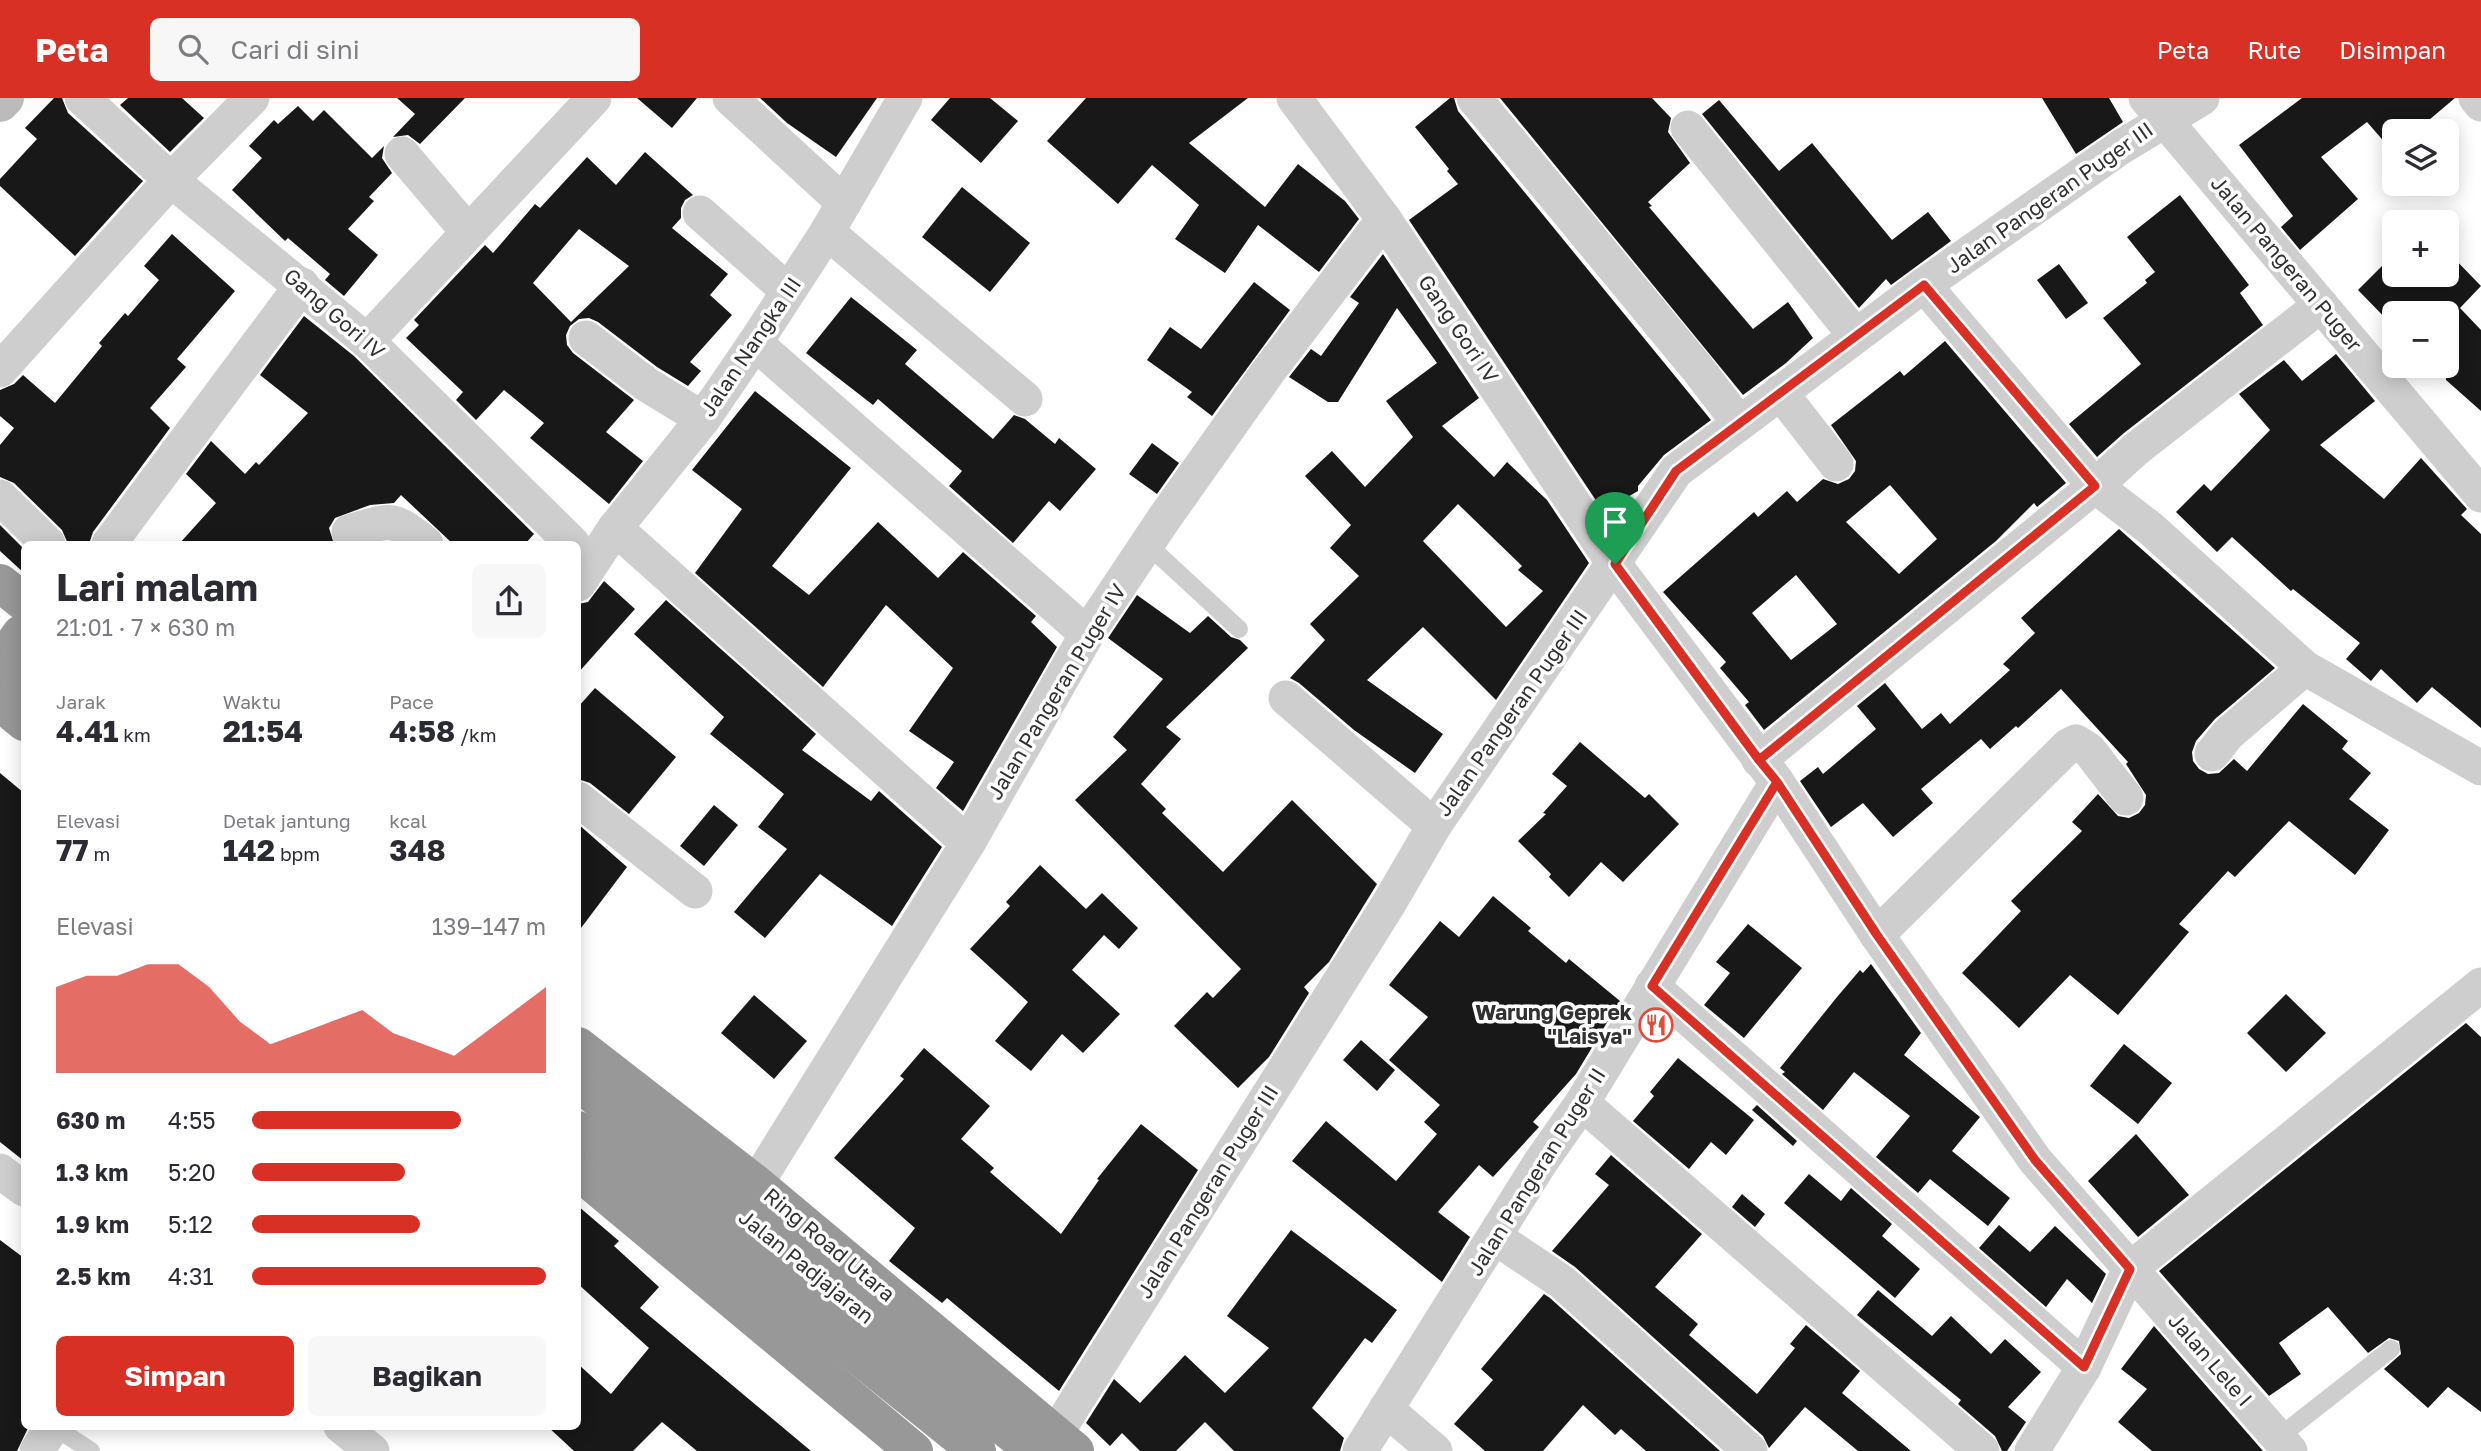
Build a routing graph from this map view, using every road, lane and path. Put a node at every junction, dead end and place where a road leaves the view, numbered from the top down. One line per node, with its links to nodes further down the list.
1 (5, 98): 11 (street)
2 (82, 98): 16 (street, Gang Gori IV)
3 (252, 98): 16 (street)
4 (594, 98): 20 (street)
5 (730, 98): 18 (street)
6 (905, 98): 18 (street, Jalan Nangka III)
7 (1294, 98): 19 (street, Gang Gori IV)
8 (1474, 98): 33 (street)
9 (2202, 98): 13 (street, Jalan Pangeran Puger III)
10 (2476, 98): 12 (street)
11 (0, 103)
12 (2481, 104)
13 (2155, 109): 22 (street, Jalan Pangeran Puger III); 24 (street, Jalan Pangeran Puger)
14 (1688, 128): 25 (street)
15 (402, 154): 20 (street)
16 (171, 180): 21 (street, Gang Gori IV); 29 (street)
17 (700, 213): 23 (street)
18 (836, 218): 23 (street, Jalan Nangka III); 31 (street)
19 (1384, 219): 44 (street, Jalan Pangeran Puger IV); 46 (street, Gang Gori IV)
20 (468, 232): 27 (street)
21 (302, 285): 27 (street, Gang Gori IV); 41 (street)
22 (1924, 285): 25 (street, Jalan Pangeran Puger III); 35 (street)
23 (788, 291): 28 (street, Jalan Nangka III)
24 (2321, 305): 35 (street, Jalan Pangeran Puger II); 36 (street, Jalan Pangeran Puger)
25 (1855, 335): 30 (street, Jalan Pangeran Puger III)
26 (586, 338): 32 (street)
27 (367, 341): 43 (street, Gang Gori IV)
28 (755, 343): 32 (street, Jalan Nangka III); 49 (street)
29 (0, 370)
30 (1780, 392): 33 (street, Jalan Pangeran Puger III); 34 (street)
31 (1025, 400)
32 (703, 419): 38 (street, Jalan Nangka III)
33 (1738, 423): 46 (street, Jalan Pangeran Puger III)
34 (1836, 464)
35 (2095, 486): 51 (street); 58 (street, Jalan Pangeran Puger II)
36 (2481, 495)
37 (0, 497): 40 (street)
38 (615, 528): 45 (street, Jalan Nangka III); 62 (street)
39 (349, 532): 42 (street)
40 (45, 541)
41 (111, 541)
42 (422, 541)
43 (562, 541)
44 (1147, 544): 48 (lane); 49 (street, Jalan Pangeran Puger IV)
45 (581, 559)
46 (1615, 564): 58 (street, Gang Gori IV); 61 (street, Jalan Pangeran Puger III)
47 (0, 583): 50 (highway)
48 (1240, 629)
49 (1087, 634): 62 (street, Jalan Pangeran Puger IV)
50 (12, 636): 52 (highway)
51 (2305, 668): 56 (street); 57 (street)
52 (21, 674)
53 (1286, 698): 61 (street)
54 (0, 702): 55 (highway)
55 (21, 720)
56 (2212, 754)
57 (2481, 768)
58 (1768, 771): 64 (street, Gang Gori IV); 66 (street, Jalan Pangeran Puger II)
59 (2126, 798): 64 (street)
60 (581, 801): 63 (street)
61 (1434, 827): 84 (street, Jalan Pangeran Puger III)
62 (968, 843): 73 (street, Jalan Pangeran Puger IV)
63 (695, 891)
64 (1877, 935): 76 (street, Jalan Lele I)
65 (2481, 985): 76 (street)
66 (1652, 986): 69 (street, Jalan Pangeran Puger II); 78 (street)
67 (581, 1048): 73 (highway, Ring Road Utara)
68 (581, 1084): 84 (highway, Jalan Padjajaran)
69 (1582, 1103): 75 (street, Jalan Pangeran Puger II); 93 (street)
70 (581, 1132): 89 (highway, Jalan Padjajaran)
71 (0, 1171): 74 (street)
72 (581, 1174): 88 (highway)
73 (755, 1184): 84 (highway, Ring Road Utara)
74 (21, 1187)
75 (1496, 1238): 79 (street, Jalan Pangeran Puger II); 92 (street)
76 (2130, 1269): 78 (street); 83 (street, Jalan Lele I)
77 (2391, 1349): 83 (lane)
78 (2084, 1367): 94 (street)
79 (1386, 1409): 90 (street, Jalan Pangeran Puger II); 91 (street)
80 (50, 1430): 85 (street)
81 (59, 1430): 86 (lane)
82 (346, 1430): 87 (street)
83 (2284, 1444)
84 (1055, 1446)
85 (37, 1451)
86 (91, 1451)
87 (372, 1451)
88 (914, 1451)
89 (977, 1451)
90 (1360, 1451)
91 (1435, 1451)
92 (1750, 1451)
93 (1982, 1451)
94 (2032, 1451)

